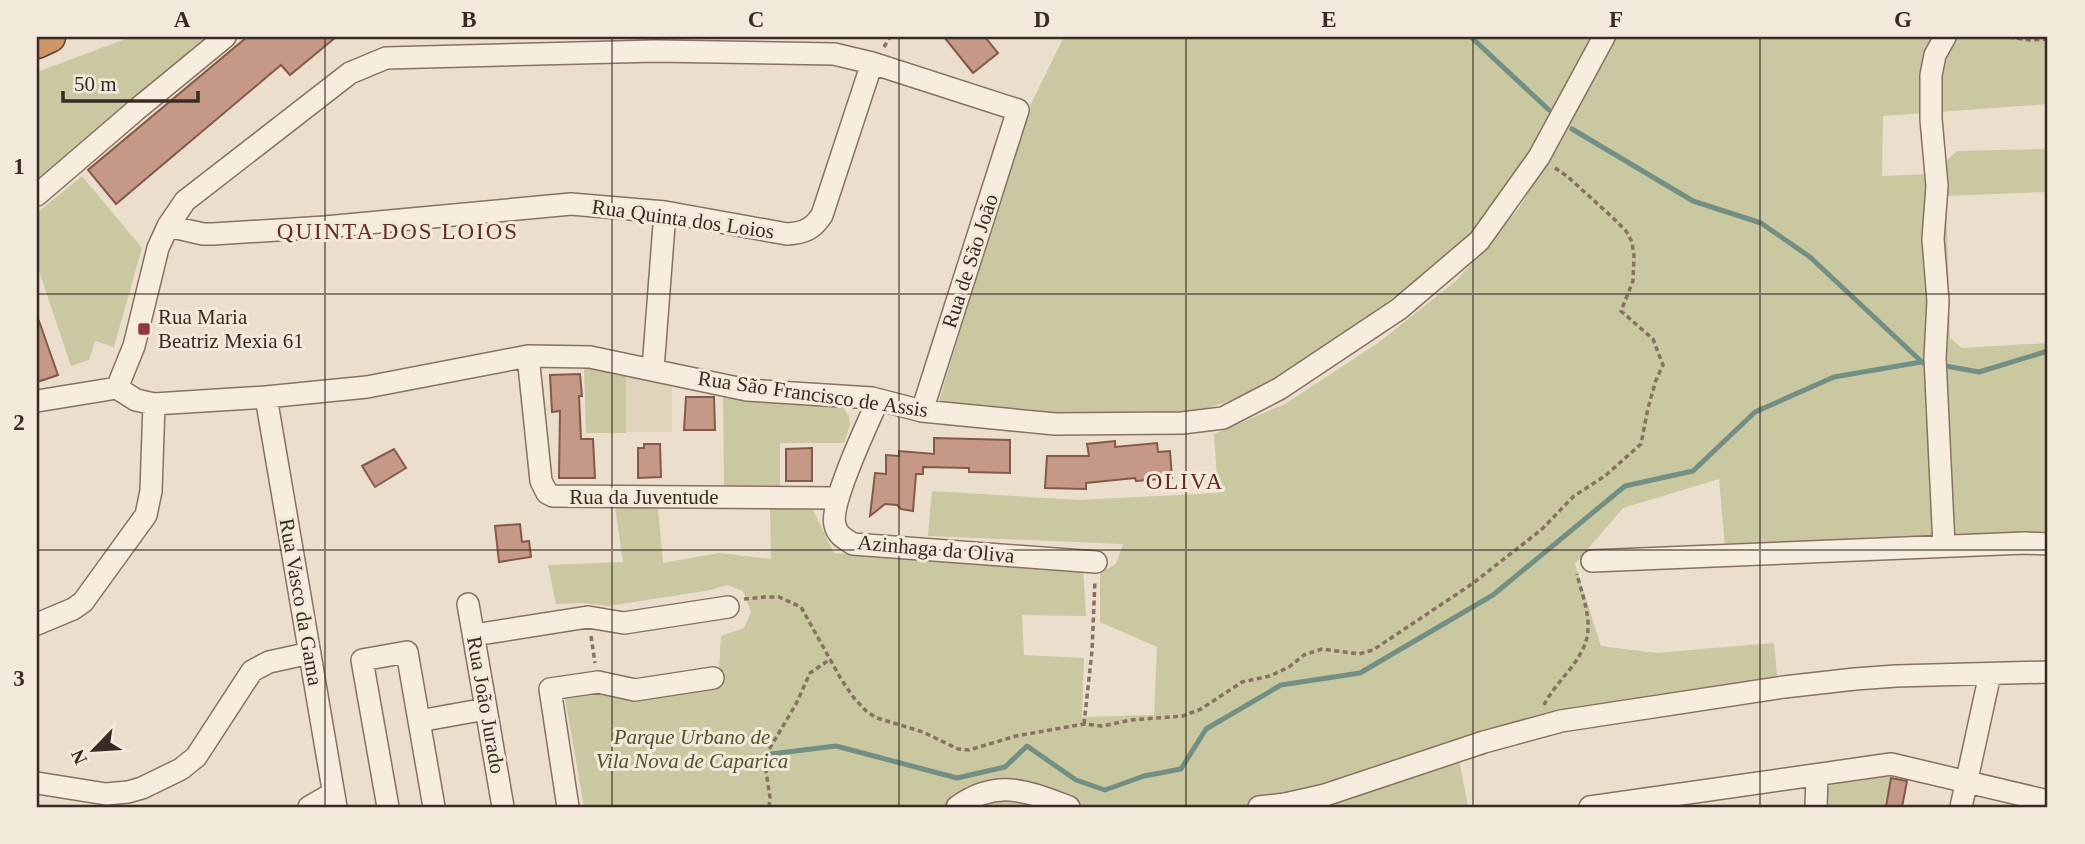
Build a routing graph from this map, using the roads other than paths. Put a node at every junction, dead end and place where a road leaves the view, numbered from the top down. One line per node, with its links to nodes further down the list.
1 (50, 37): 5 (highway)
2 (225, 37): 8 (street)
3 (1604, 37): 18 (street, Rua São Francisco de Assis)
4 (1945, 37): 21 (street)
5 (37, 43)
6 (657, 44): 7 (street); 10 (street)
7 (872, 63): 9 (street, Rua Quinta dos Loios); 18 (street, Rua de São João)
8 (37, 195)
9 (665, 212): 10 (street, Rua Quinta dos Loios); 12 (street)
10 (168, 226): 13 (street)
11 (528, 356): 12 (street, Rua São Francisco de Assis); 14 (street, Rua São Francisco de Assis); 19 (street, Rua da Juventude)
12 (653, 369): 15 (street, Rua São Francisco de Assis)
13 (117, 388): 16 (street); 17 (street, Rua São Francisco de Assis)
14 (267, 397): 17 (street, Rua São Francisco de Assis); 28 (street, Rua Vasco da Gama)
15 (877, 400): 18 (street, Rua São Francisco de Assis); 19 (street, Azinhaga da Oliva)
16 (37, 401)
17 (155, 404): 26 (street)
18 (922, 411)
19 (838, 498): 23 (street, Azinhaga da Oliva)
20 (2048, 544): 21 (street)
21 (1944, 546): 22 (street)
22 (1592, 561)
23 (1096, 562)
24 (468, 604): 27 (street, Rua João Jurado)
25 (728, 607): 27 (street)
26 (37, 624)
27 (474, 635): 32 (street, Rua João Jurado)
28 (310, 653): 36 (street); 37 (street, Rua Vasco da Gama)
29 (2048, 673): 30 (street)
30 (1990, 674): 35 (street); 47 (street)
31 (713, 678): 44 (street)
32 (486, 709): 33 (street); 43 (street, Rua João Jurado)
33 (419, 721): 41 (street); 42 (street)
34 (1817, 776): 35 (street); 38 (street); 49 (street)
35 (1966, 782): 39 (street); 50 (street)
36 (37, 783)
37 (334, 800): 40 (street)
38 (1678, 801): 48 (street)
39 (2048, 801)
40 (309, 807)
41 (388, 807)
42 (434, 807)
43 (503, 807)
44 (568, 807)
45 (957, 807): 46 (street)
46 (1069, 807)
47 (1259, 807)
48 (1590, 807)
49 (1816, 807)
50 (1961, 807)

